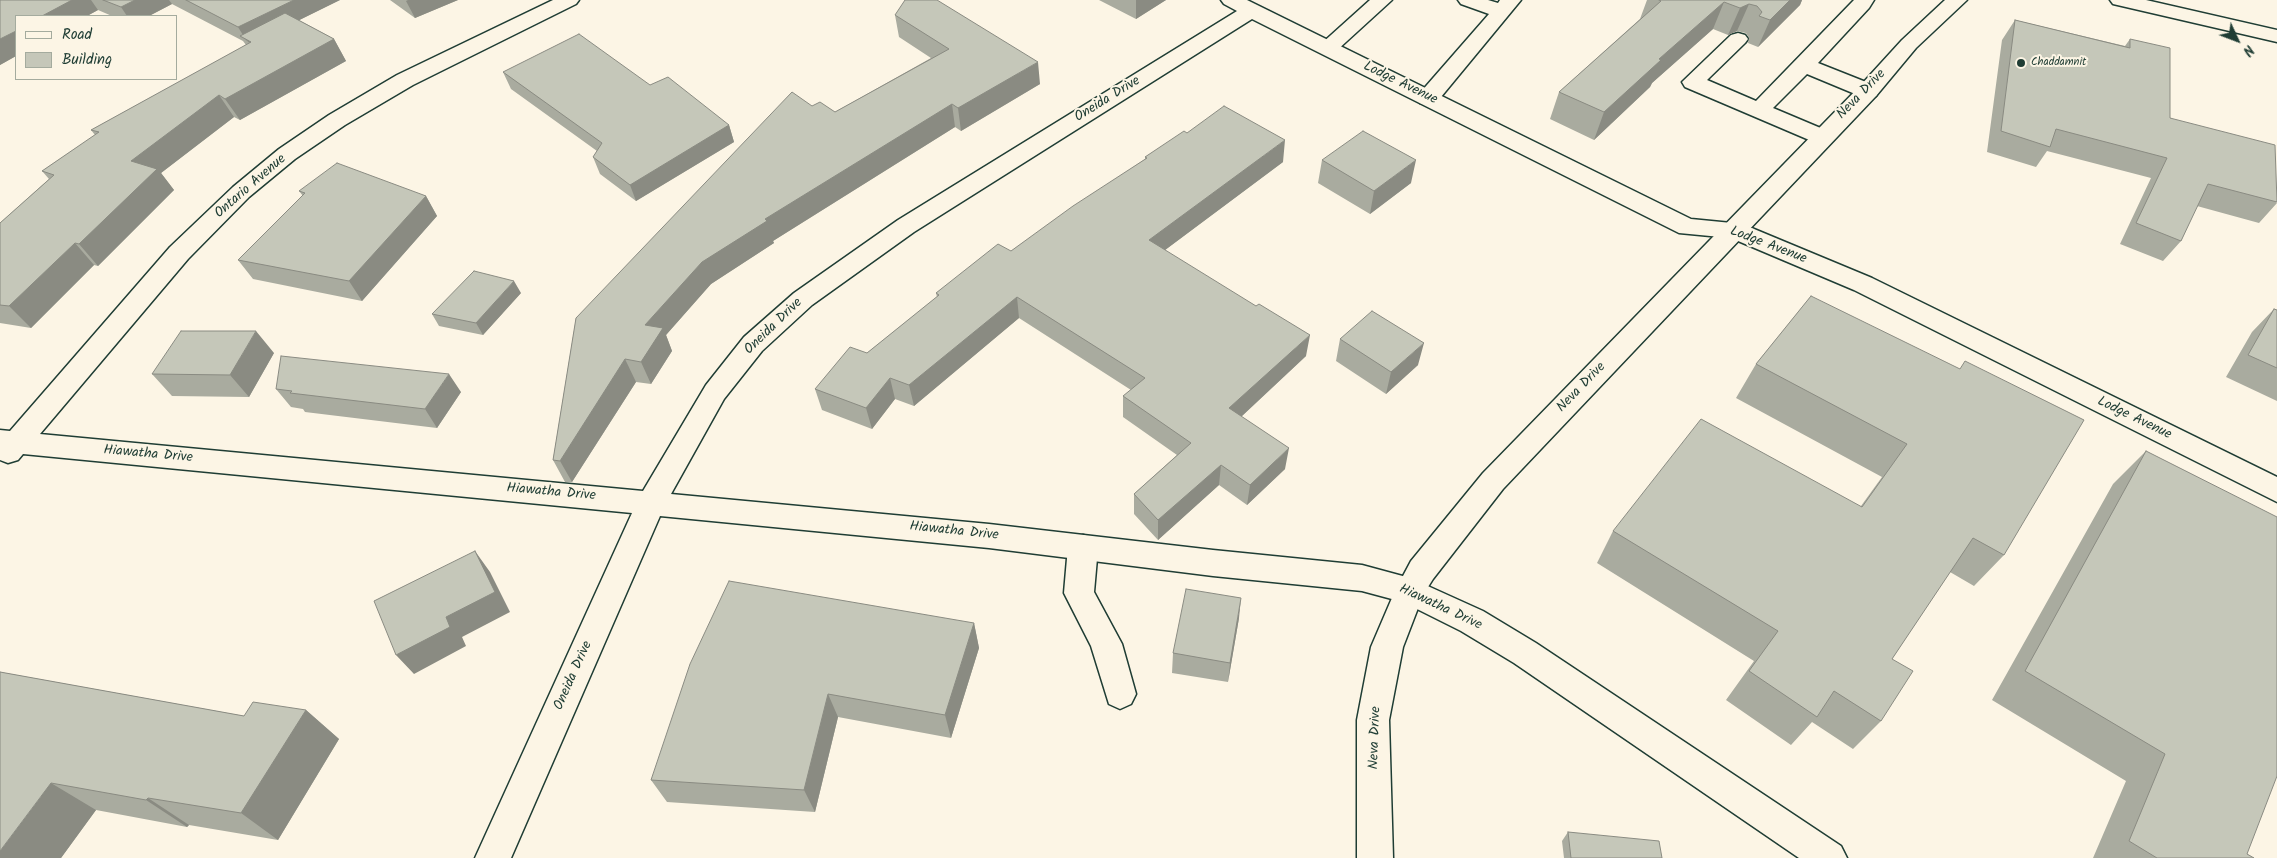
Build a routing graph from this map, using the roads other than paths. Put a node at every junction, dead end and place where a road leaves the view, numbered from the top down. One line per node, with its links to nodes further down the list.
1 (569, 0): 18 (street, Ontario Avenue)
2 (1382, 0): 11 (street)
3 (1468, 0): 8 (street)
4 (1864, 0): 12 (street)
5 (1957, 0): 13 (street, Neva Drive)
6 (2120, 0): 9 (street)
7 (1241, 5): 11 (street, Lodge Avenue); 20 (street, Oneida Drive)
8 (1506, 6): 14 (street)
9 (2277, 36)
10 (1738, 39): 15 (street)
11 (1328, 48): 14 (street, Lodge Avenue)
12 (1804, 65): 13 (street); 15 (street)
13 (1868, 91): 16 (street, Neva Drive)
14 (1428, 98): 17 (street, Lodge Avenue)
15 (1759, 110): 16 (street)
16 (1822, 137): 17 (street, Neva Drive)
17 (1734, 230): 19 (street, Lodge Avenue); 22 (street, Neva Drive)
18 (5, 448): 20 (street, Hiawatha Drive)
19 (2277, 490)
20 (652, 502): 21 (street, Hiawatha Drive); 24 (street, Oneida Drive)
21 (1083, 546): 22 (street, Hiawatha Drive); 23 (street)
22 (1410, 591): 25 (street, Neva Drive); 26 (street, Hiawatha Drive)
23 (1120, 694)
24 (493, 858)
25 (1375, 858)
26 (1829, 858)

